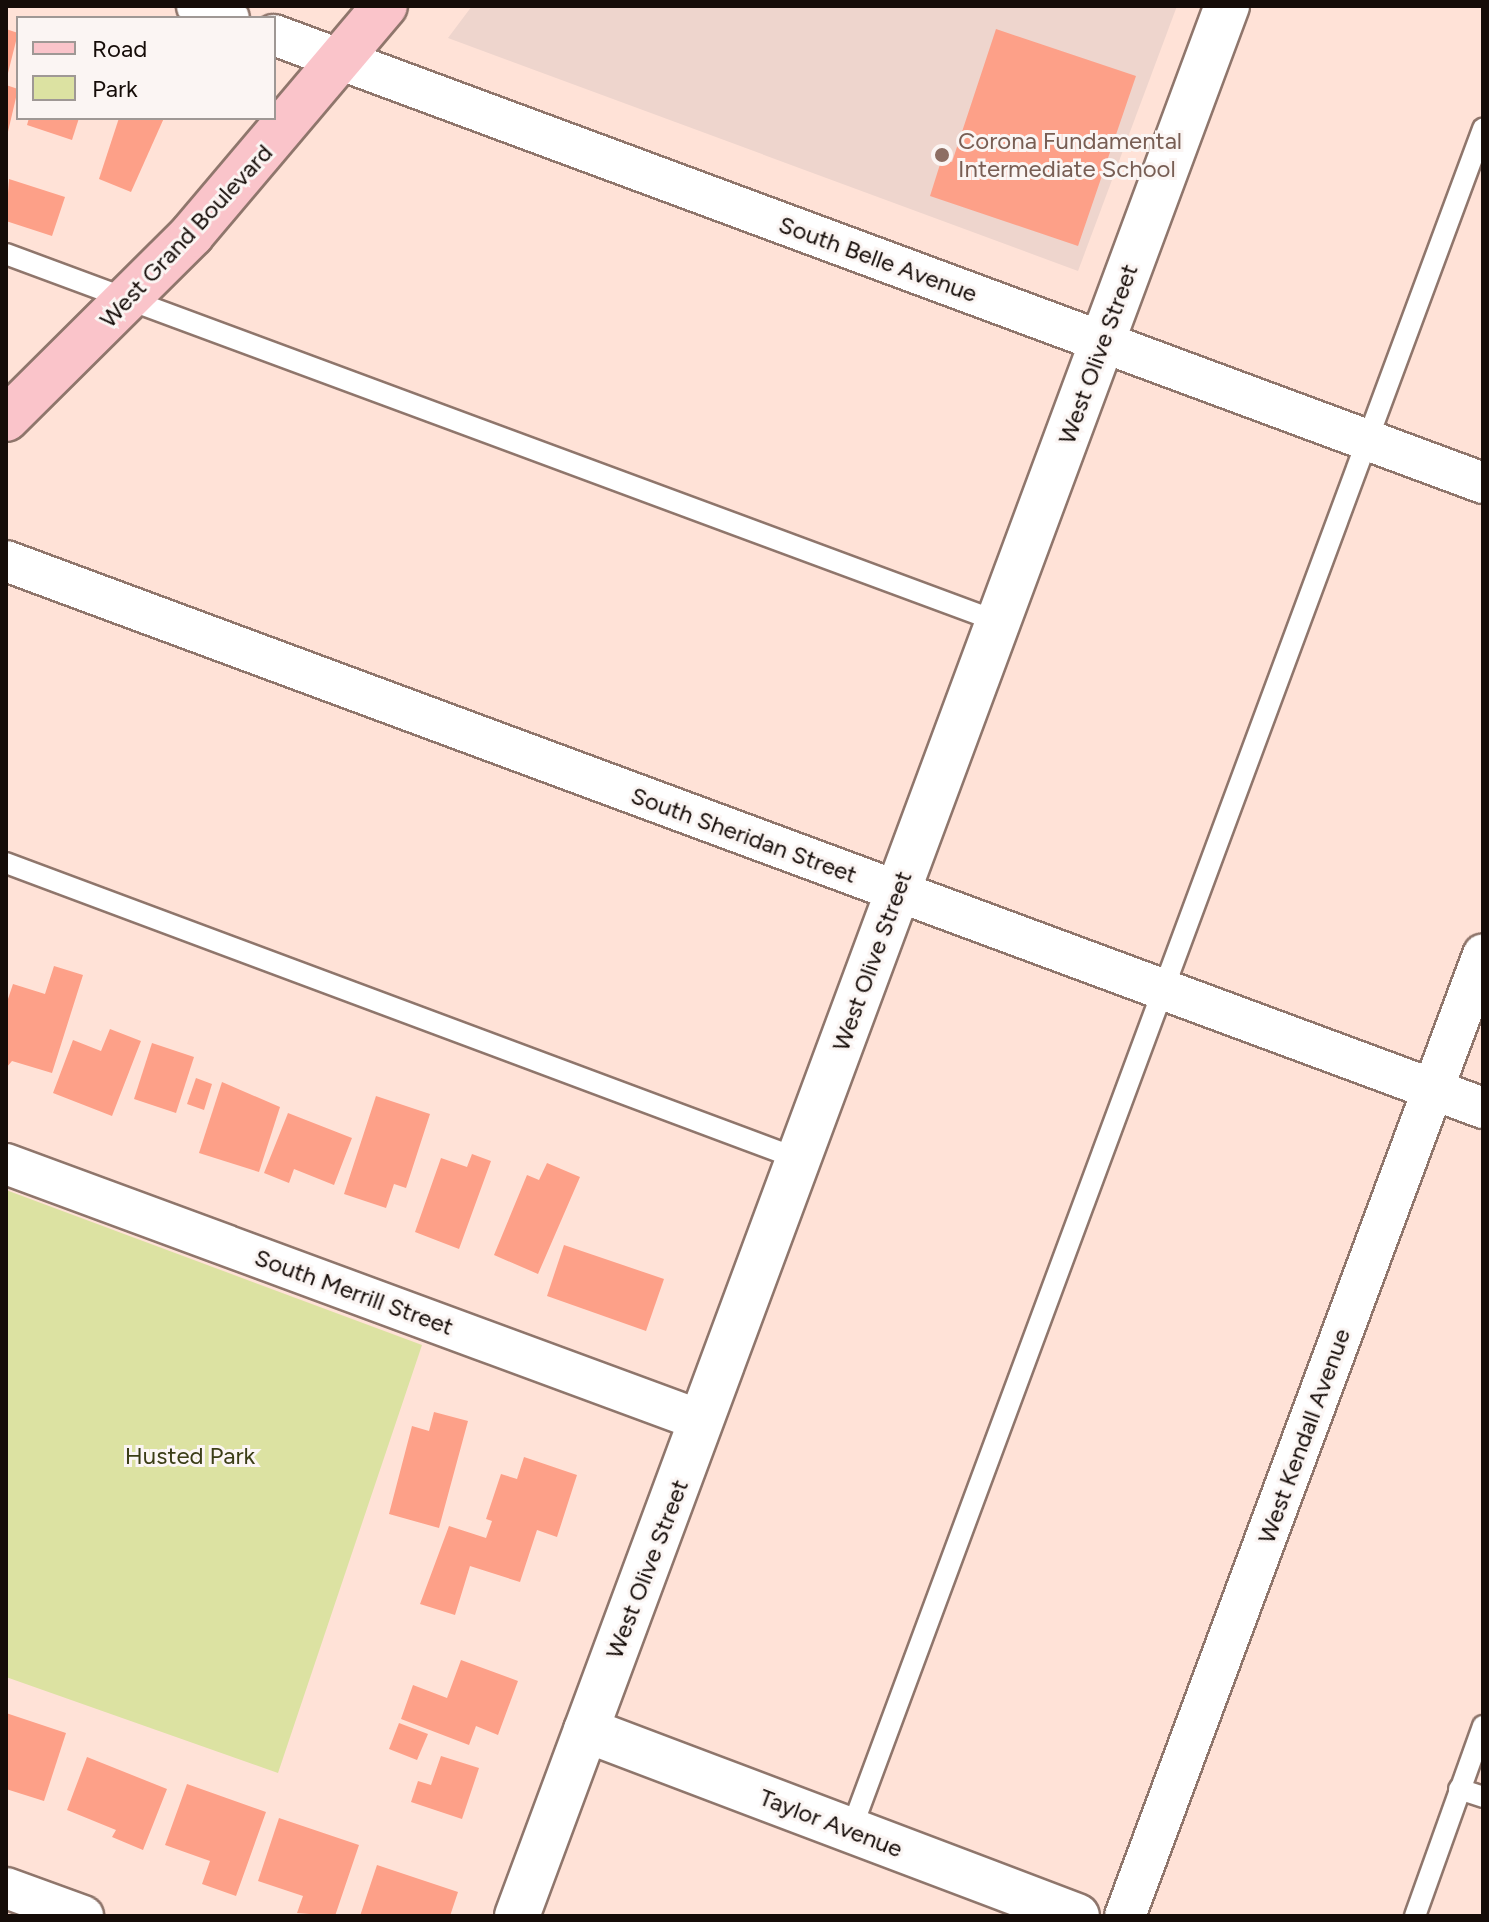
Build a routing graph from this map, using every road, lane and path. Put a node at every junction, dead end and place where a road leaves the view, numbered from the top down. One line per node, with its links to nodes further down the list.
1 (197, 6): 4 (street)
2 (385, 6): 6 (main road, West Grand Boulevard)
3 (1227, 6): 10 (street, West Olive Street)
4 (224, 16)
5 (276, 36): 6 (street, South Belle Avenue)
6 (342, 60): 9 (main road, West Grand Boulevard); 10 (street, South Belle Avenue)
7 (1483, 129): 12 (lane)
8 (6, 254): 9 (lane)
9 (129, 299): 11 (main road, West Grand Boulevard); 15 (lane)
10 (1103, 342): 12 (street, South Belle Avenue); 15 (street, West Olive Street)
11 (6, 419)
12 (1366, 440): 13 (street, South Belle Avenue); 19 (lane)
13 (1483, 483)
14 (6, 561): 17 (street, South Sheridan Street)
15 (999, 622): 17 (street, West Olive Street)
16 (6, 863): 22 (lane)
17 (898, 892): 19 (street, South Sheridan Street); 22 (street, West Olive Street)
18 (1483, 955): 20 (street, West Kendall Avenue)
19 (1161, 989): 20 (street, South Sheridan Street); 29 (lane)
20 (1433, 1090): 21 (street, South Sheridan Street); 34 (street, West Kendall Avenue)
21 (1483, 1108)
22 (799, 1159): 24 (street, West Olive Street)
23 (6, 1164): 24 (street, South Merrill Street)
24 (702, 1421): 26 (street, West Olive Street)
25 (1483, 1726): 27 (lane)
26 (586, 1730): 29 (street, Taylor Avenue); 32 (street, West Olive Street)
27 (1459, 1789): 28 (lane); 35 (lane)
28 (1483, 1797)
29 (851, 1830): 33 (street, Taylor Avenue)
30 (6, 1888): 31 (street)
31 (83, 1916)
32 (517, 1916)
33 (1077, 1916)
34 (1125, 1916)
35 (1415, 1916)

